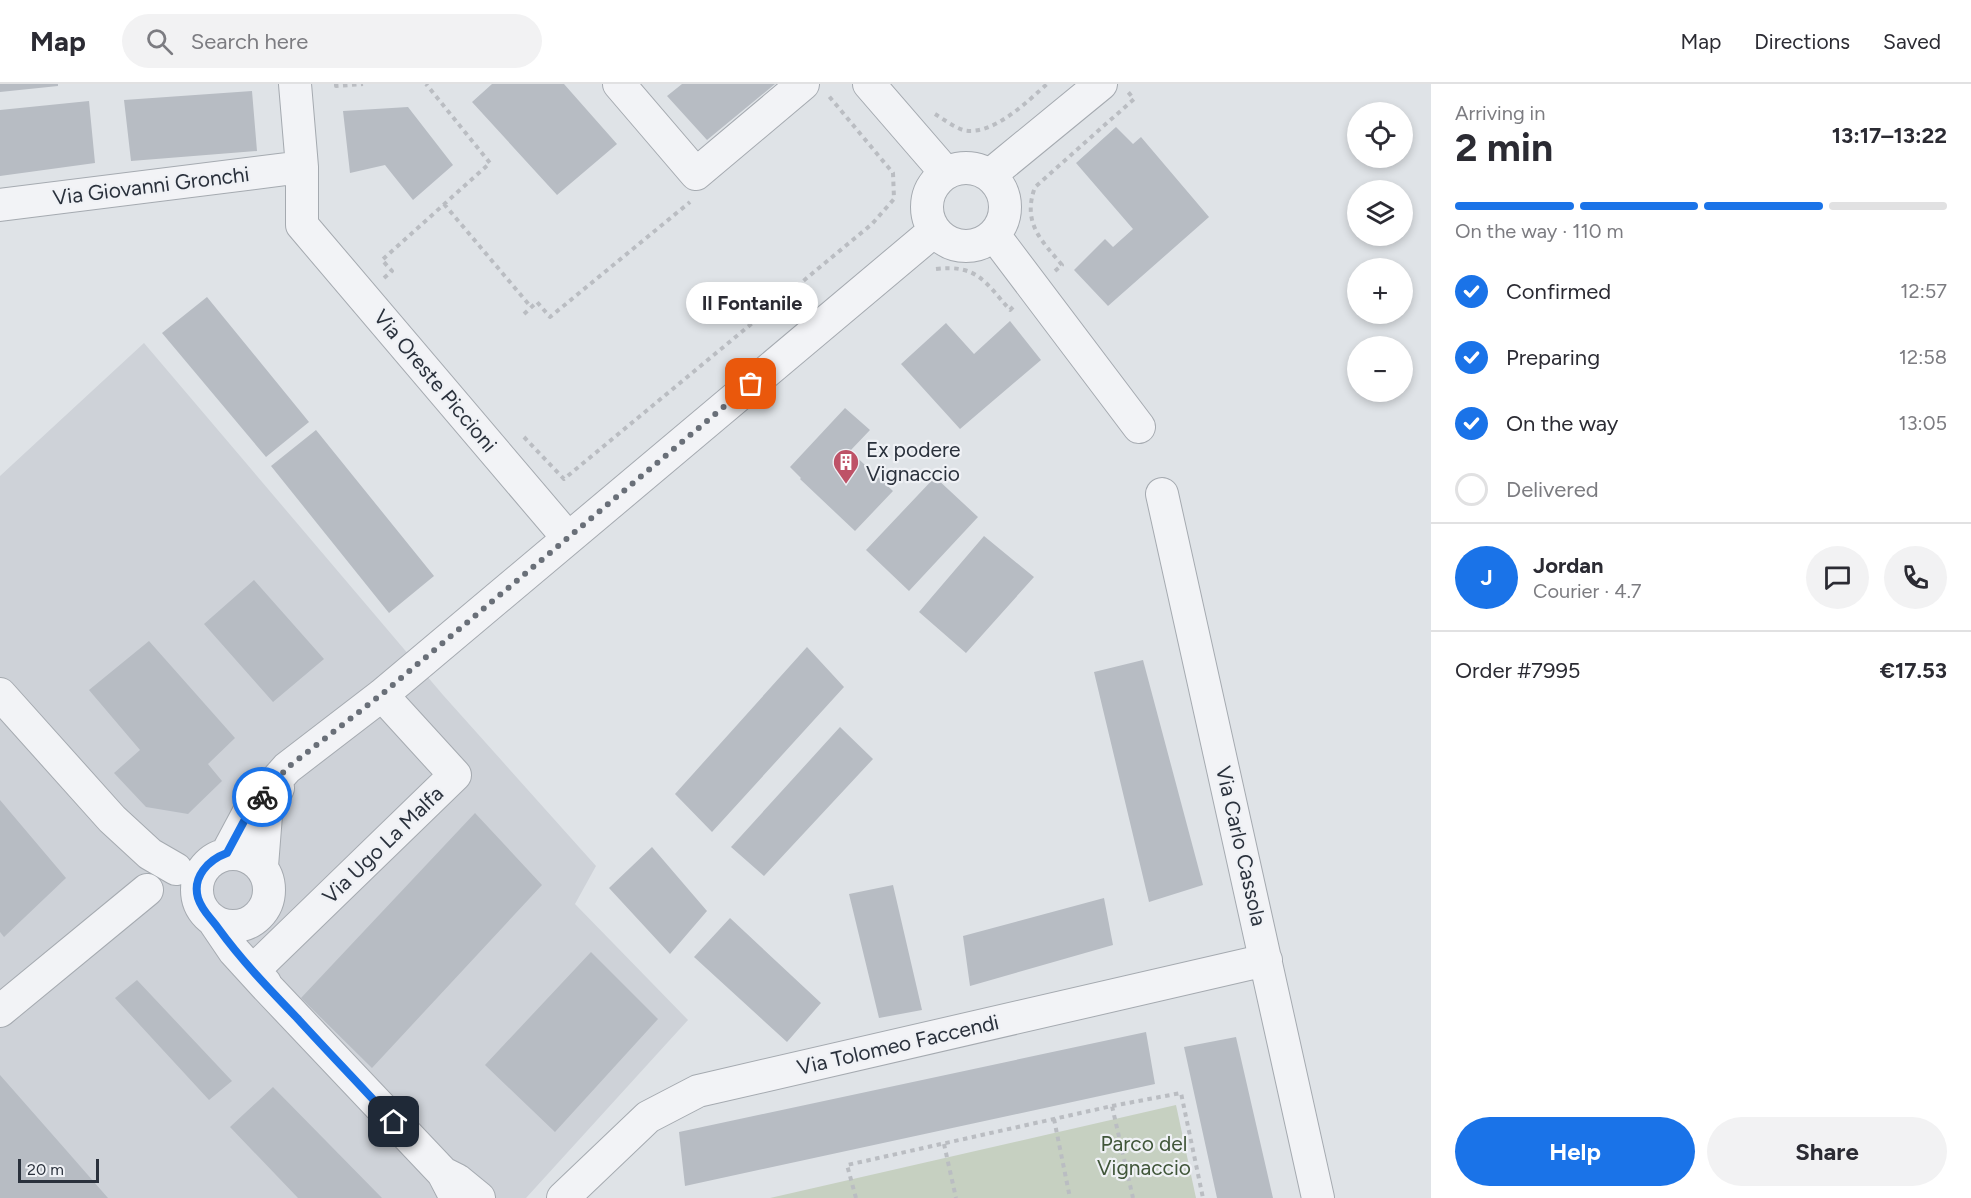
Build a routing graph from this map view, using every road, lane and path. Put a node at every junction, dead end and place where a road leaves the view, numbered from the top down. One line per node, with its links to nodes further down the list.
1 (295, 84): 11 (street)
2 (336, 84): 3 (path)
3 (363, 84)
4 (426, 84): 15 (path)
5 (619, 84): 9 (street)
6 (869, 84): 12 (street)
7 (1047, 84): 10 (path)
8 (1101, 84): 13 (street)
9 (814, 88): 23 (path)
10 (932, 112)
11 (302, 167): 16 (street, Via Giovanni Gronchi); 19 (street, Via Oreste Piccioni)
12 (946, 173): 13 (street); 17 (street)
13 (990, 175): 18 (street)
14 (697, 197): 20 (path)
15 (444, 204): 19 (path); 20 (path)
16 (0, 205)
17 (934, 231): 18 (street); 25 (street)
18 (994, 235): 22 (street)
19 (364, 297): 25 (street, Via Oreste Piccioni)
20 (531, 308): 21 (path)
21 (524, 314)
22 (1140, 427)
23 (521, 434)
24 (1162, 494): 35 (street, Via Carlo Cassola)
25 (568, 538): 27 (street)
26 (0, 694): 31 (street)
27 (382, 694): 28 (street); 36 (street, Via Ugo La Malfa)
28 (287, 768): 29 (street); 30 (street)
29 (218, 858): 30 (street); 31 (street); 33 (street)
30 (262, 866): 34 (street)
31 (176, 869): 32 (street)
32 (147, 890): 33 (street); 37 (street)
33 (207, 914): 34 (street); 36 (street)
34 (261, 914): 36 (street)
35 (1266, 960): 43 (street, Via Tolomeo Faccendi); 49 (street, Via Carlo Cassola)
36 (262, 975): 41 (street)
37 (0, 1011)
38 (1112, 1106): 39 (path); 47 (path); 48 (path)
39 (1054, 1119): 40 (path); 46 (path)
40 (944, 1144): 44 (path); 45 (path)
41 (449, 1186): 42 (street)
42 (479, 1198)
43 (563, 1198)
44 (856, 1198)
45 (956, 1198)
46 (1070, 1198)
47 (1133, 1198)
48 (1203, 1198)
49 (1318, 1198)

